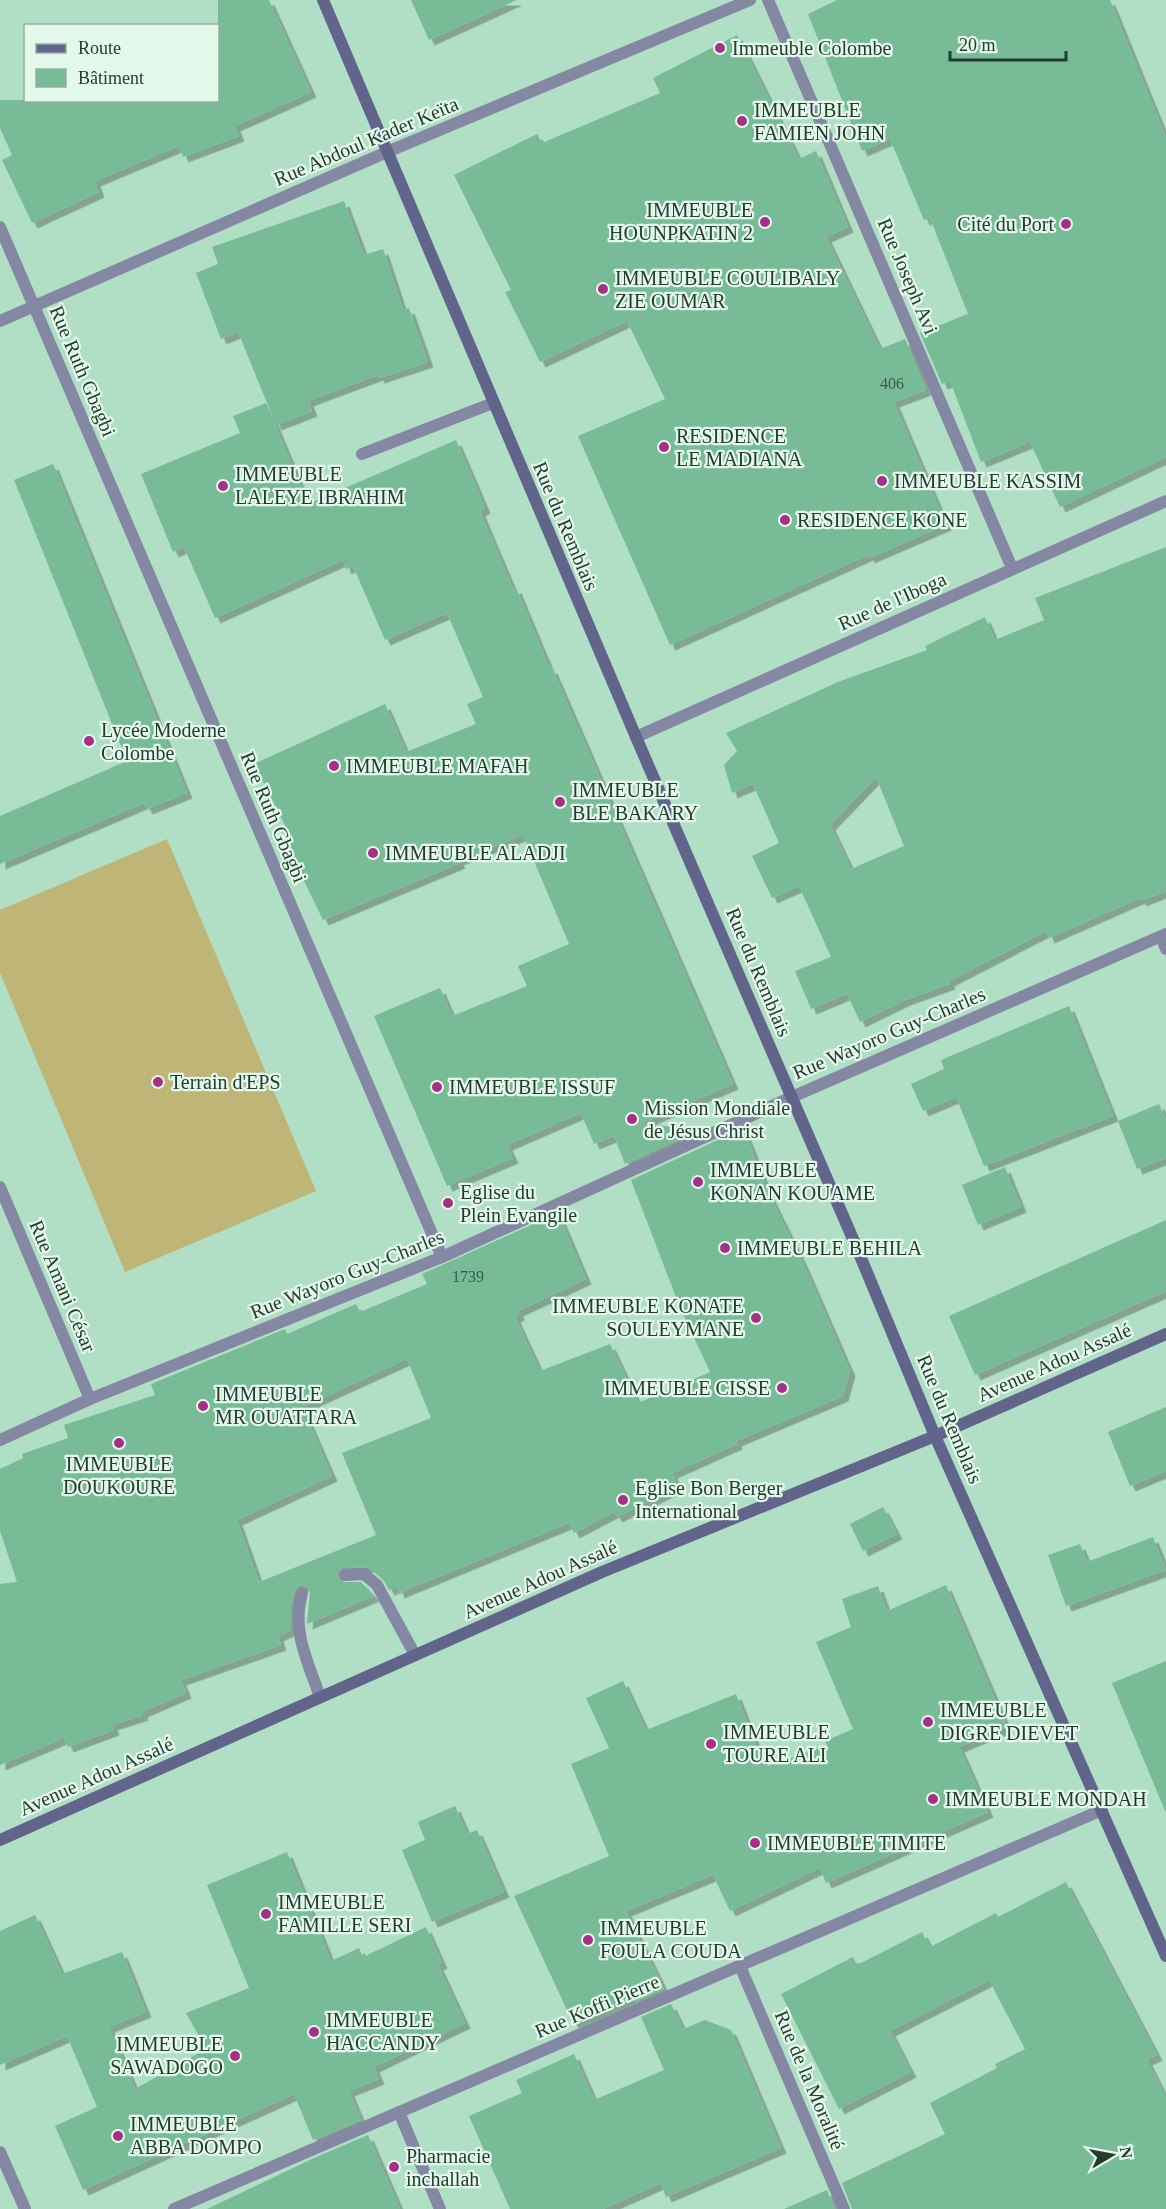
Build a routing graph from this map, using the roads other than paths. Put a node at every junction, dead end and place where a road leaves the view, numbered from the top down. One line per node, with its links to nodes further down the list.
1 (323, 0): 4 (street, Rue du Remblais)
2 (750, 0): 4 (street, Rue Abdoul Kader Keïta)
3 (768, 0): 11 (street, Rue Joseph Avi)
4 (387, 152): 6 (street, Rue Abdoul Kader Keïta); 8 (street, Rue du Remblais)
5 (0, 227): 6 (street, Rue Ruth Gbagbi)
6 (34, 306): 7 (street, Rue Abdoul Kader Keïta); 16 (street, Rue Ruth Gbagbi)
7 (0, 321)
8 (493, 403): 9 (street); 12 (street, Rue du Remblais)
9 (362, 454)
10 (1166, 501): 11 (street, Rue de l'Iboga)
11 (1012, 568): 12 (street, Rue de l'Iboga)
12 (636, 738): 14 (street, Rue du Remblais)
13 (1164, 940): 14 (street, Rue Wayoro Guy-Charles)
14 (792, 1097): 16 (street, Rue Wayoro Guy-Charles); 19 (street, Rue du Remblais)
15 (0, 1187): 18 (street, Rue Amani César)
16 (442, 1257): 18 (street, Rue Wayoro Guy-Charles)
17 (1166, 1334): 19 (street, Avenue Adou Assalé)
18 (90, 1400): 20 (street, Rue Wayoro Guy-Charles)
19 (935, 1437): 23 (street, Avenue Adou Assalé); 25 (street, Rue du Remblais)
20 (0, 1440)
21 (345, 1575): 23 (street)
22 (302, 1593): 24 (street)
23 (415, 1655): 24 (street, Avenue Adou Assalé)
24 (320, 1697): 26 (street, Avenue Adou Assalé)
25 (1102, 1810): 27 (street, Rue du Remblais); 28 (street, Rue Koffi Pierre)
26 (0, 1840)
27 (1166, 1956)
28 (740, 1966): 29 (street, Rue Koffi Pierre); 34 (street, Rue de la Moralité)
29 (399, 2112): 32 (street, Rue Koffi Pierre); 33 (street)
30 (0, 2152): 31 (street)
31 (25, 2209)
32 (174, 2209)
33 (440, 2209)
34 (844, 2209)

